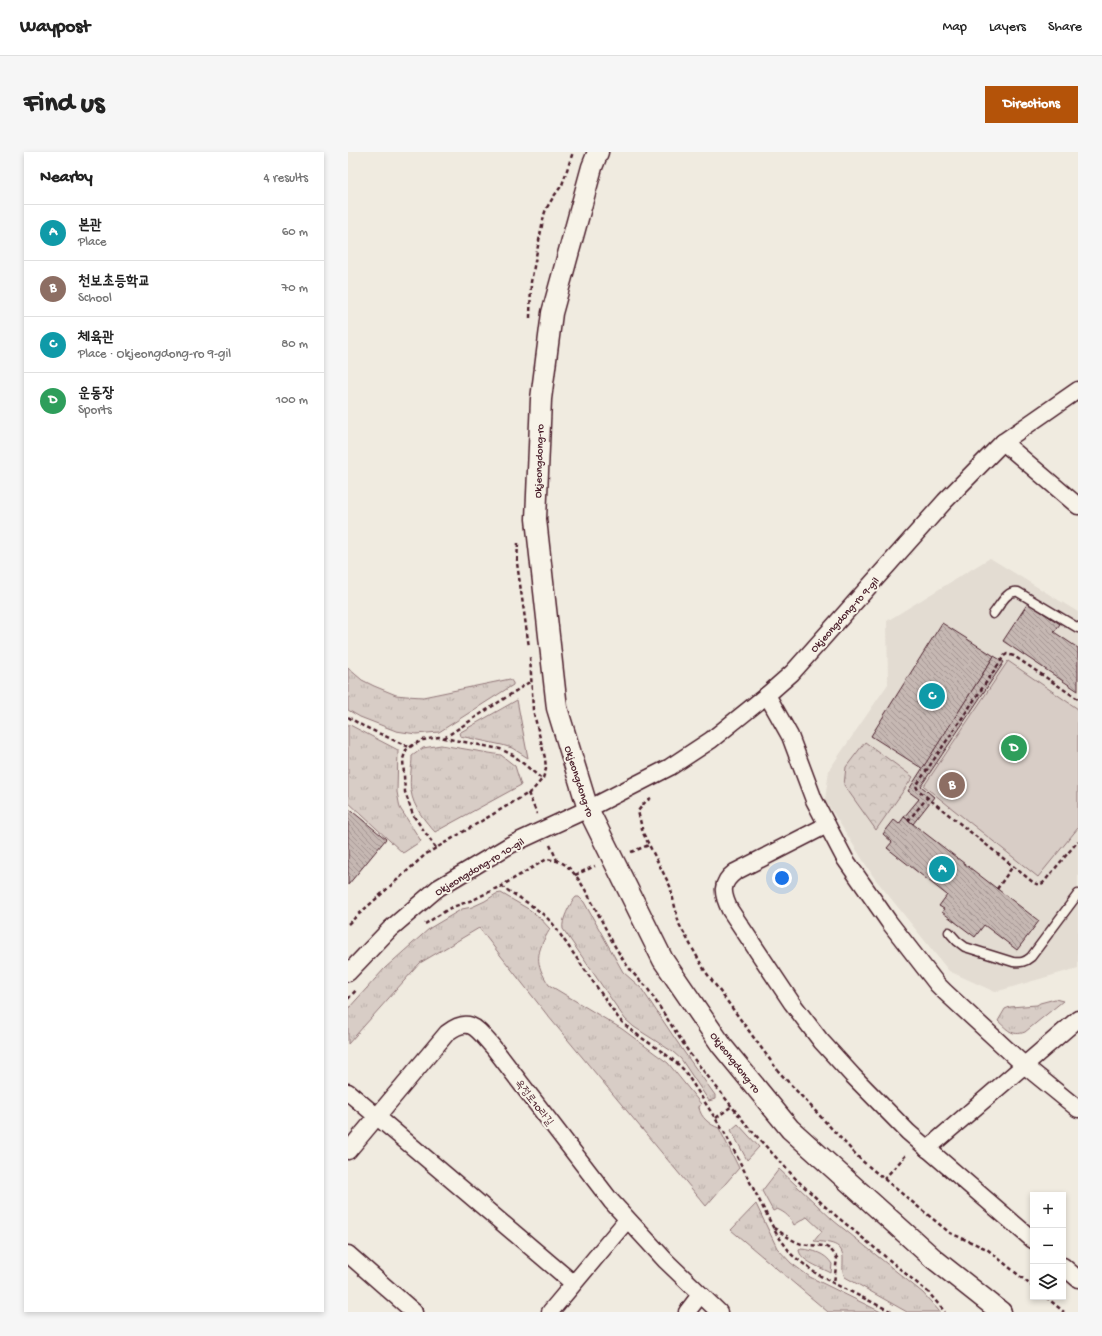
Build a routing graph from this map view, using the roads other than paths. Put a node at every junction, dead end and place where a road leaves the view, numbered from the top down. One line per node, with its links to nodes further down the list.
1 (598, 152): 8 (street, Okjeongdong-ro)
2 (1078, 390): 3 (street, Okjeongdong-ro 9-gil)
3 (1003, 442): 4 (street); 7 (street, Okjeongdong-ro 9-gil)
4 (1077, 504)
5 (993, 614): 6 (lane)
6 (1078, 628)
7 (768, 694): 8 (street, Okjeongdong-ro 9-gil); 9 (street)
8 (588, 809): 12 (street, Okjeongdong-ro 10-gil); 31 (street, Okjeongdong-ro)
9 (827, 825): 14 (street); 18 (street)
10 (1078, 894): 11 (lane)
11 (949, 932)
12 (348, 973)
13 (1078, 1019): 14 (street)
14 (1024, 1065): 16 (street); 18 (street)
15 (348, 1092): 17 (street)
16 (1078, 1109)
17 (376, 1117): 19 (street, 옥정로10라길); 20 (street, 옥정로10라길); 25 (street)
18 (926, 1149): 21 (street)
19 (348, 1151)
20 (628, 1220): 25 (street); 26 (street, 옥정로10라길)
21 (1030, 1237)
22 (348, 1254): 27 (street)
23 (1066, 1269): 24 (street)
24 (1078, 1279)
25 (573, 1283): 28 (street)
26 (700, 1295): 29 (street); 30 (street, 옥정로10라길)
27 (414, 1312)
28 (550, 1312)
29 (686, 1312)
30 (718, 1312)
31 (1001, 1312)

